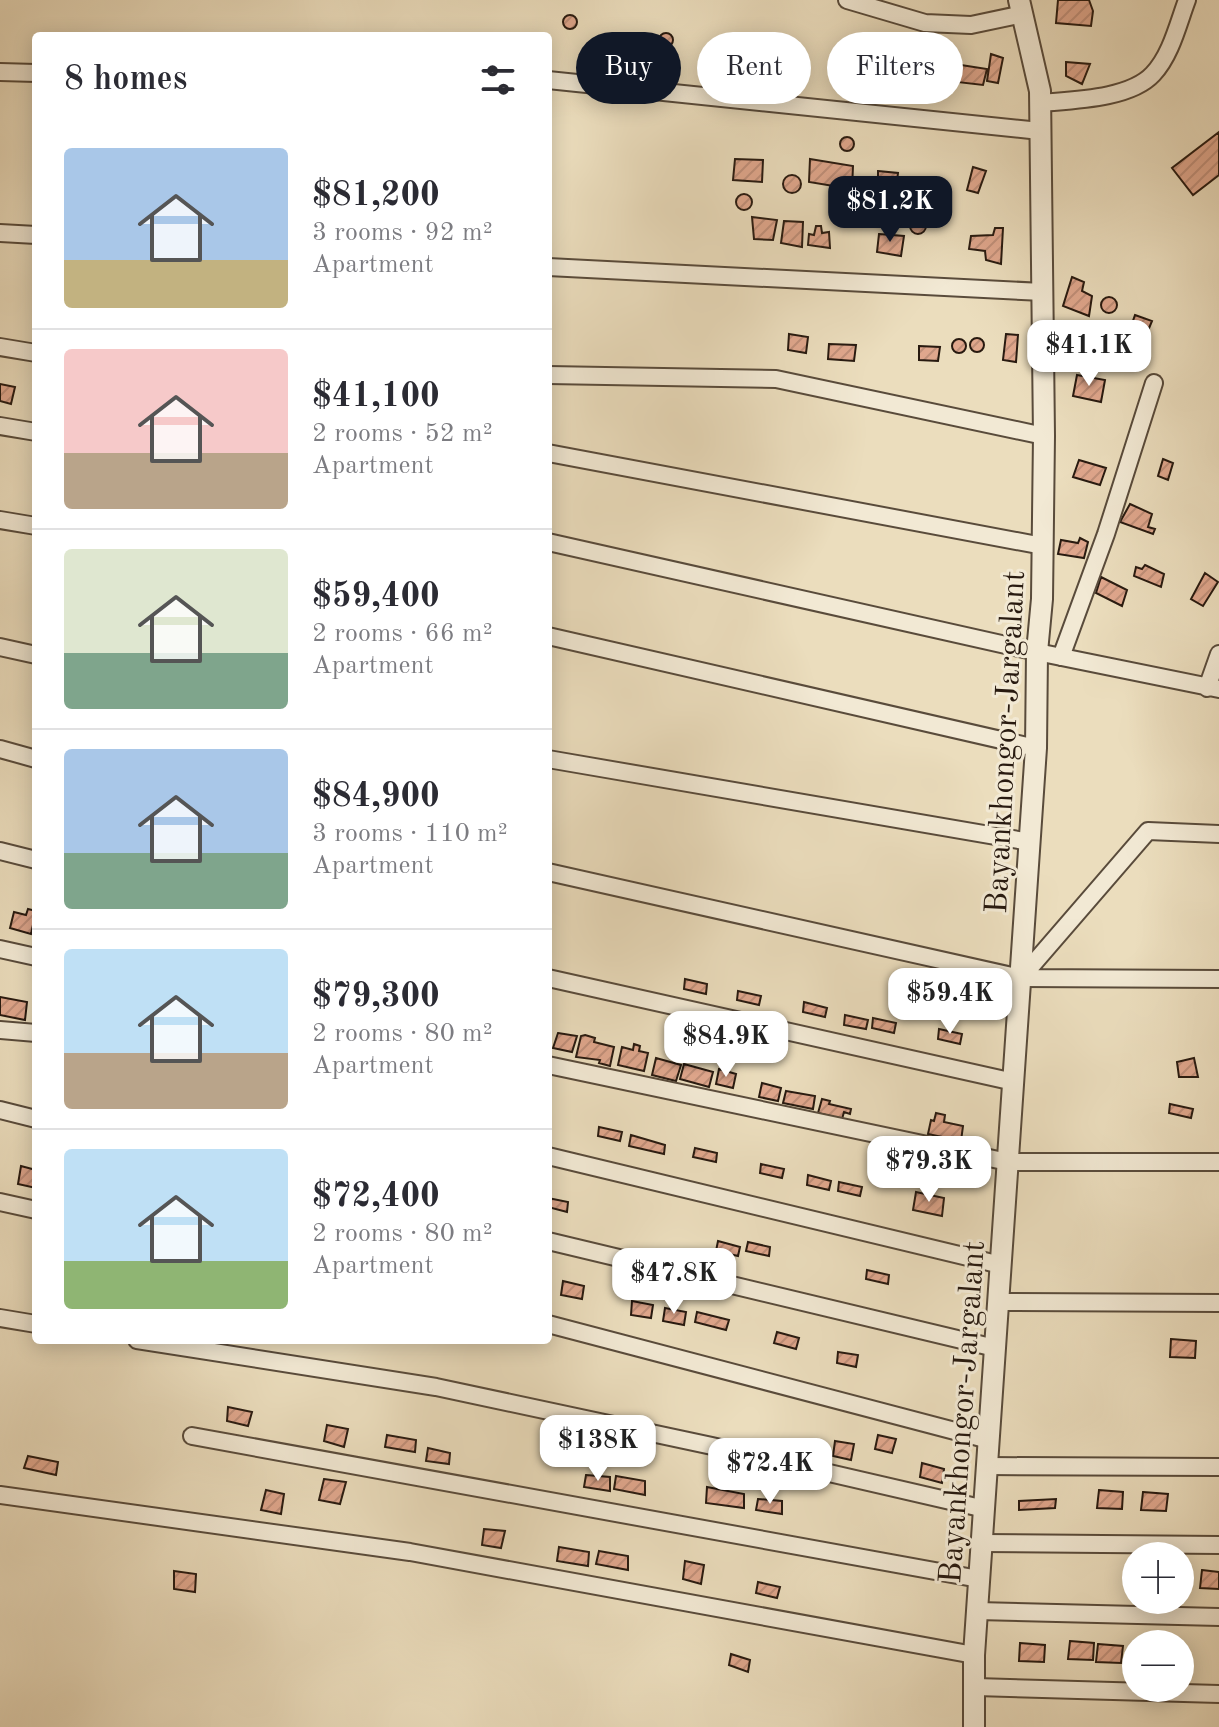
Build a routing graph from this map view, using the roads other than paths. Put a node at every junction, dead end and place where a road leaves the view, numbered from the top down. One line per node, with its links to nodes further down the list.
1 (847, 0): 3 (street)
2 (1187, 0): 7 (street)
3 (1021, 7): 7 (street, Bayankhongor-Jargalant)
4 (0, 72): 5 (street)
5 (32, 73)
6 (552, 80): 8 (street)
7 (1040, 103): 8 (street, Bayankhongor-Jargalant)
8 (1040, 131): 12 (street, Bayankhongor-Jargalant)
9 (0, 233): 10 (street)
10 (32, 235)
11 (552, 267): 12 (street)
12 (1043, 292): 19 (street, Bayankhongor-Jargalant)
13 (0, 347): 14 (street)
14 (32, 352)
15 (552, 375): 19 (street)
16 (1154, 383): 30 (street)
17 (0, 426): 18 (street)
18 (32, 431)
19 (1044, 436): 24 (street, Bayankhongor-Jargalant)
20 (552, 454): 24 (street)
21 (0, 520): 22 (street)
22 (32, 525)
23 (552, 543): 27 (street)
24 (1043, 546): 27 (street, Bayankhongor-Jargalant)
25 (552, 637): 32 (street)
26 (0, 647): 28 (street)
27 (1037, 652): 30 (street); 32 (street, Bayankhongor-Jargalant)
28 (32, 654)
29 (1219, 654): 31 (street)
30 (1061, 657): 31 (street)
31 (1213, 689)
32 (1036, 748): 37 (street, Bayankhongor-Jargalant)
33 (0, 749): 34 (street)
34 (32, 758)
35 (552, 760): 37 (street)
36 (1219, 834): 43 (street)
37 (1030, 842): 43 (street, Bayankhongor-Jargalant)
38 (0, 851): 39 (street)
39 (32, 859)
40 (552, 873): 43 (street)
41 (0, 949): 42 (street)
42 (32, 956)
43 (1021, 978): 45 (street); 49 (street, Bayankhongor-Jargalant)
44 (552, 979): 49 (street)
45 (1219, 979)
46 (0, 1030): 47 (street)
47 (32, 1033)
48 (552, 1066): 53 (street)
49 (1014, 1082): 53 (street, Bayankhongor-Jargalant)
50 (0, 1110): 51 (street)
51 (32, 1118)
52 (552, 1157): 58 (street)
53 (1008, 1162): 54 (street); 58 (street, Bayankhongor-Jargalant)
54 (1219, 1162)
55 (0, 1202): 56 (street)
56 (32, 1209)
57 (552, 1242): 65 (street)
58 (1001, 1265): 59 (street, Bayankhongor-Jargalant)
59 (999, 1302): 60 (street); 65 (street, Bayankhongor-Jargalant)
60 (1219, 1303)
61 (0, 1318): 62 (street)
62 (32, 1323)
63 (552, 1325): 67 (street)
64 (162, 1344): 71 (street)
65 (995, 1348): 67 (street, Bayankhongor-Jargalant)
66 (192, 1436): 74 (street)
67 (989, 1440): 68 (street, Bayankhongor-Jargalant)
68 (987, 1466): 69 (street); 71 (street, Bayankhongor-Jargalant)
69 (1219, 1467)
70 (0, 1495): 77 (street)
71 (985, 1509): 72 (street, Bayankhongor-Jargalant)
72 (983, 1543): 73 (street); 74 (street, Bayankhongor-Jargalant)
73 (1219, 1545)
74 (979, 1579): 75 (street, Bayankhongor-Jargalant)
75 (977, 1611): 76 (street); 77 (street, Bayankhongor-Jargalant)
76 (1219, 1617)
77 (974, 1655): 78 (street, Bayankhongor-Jargalant)
78 (976, 1687): 79 (street); 80 (street, Bayankhongor-Jargalant)
79 (1219, 1694)
80 (974, 1727)

